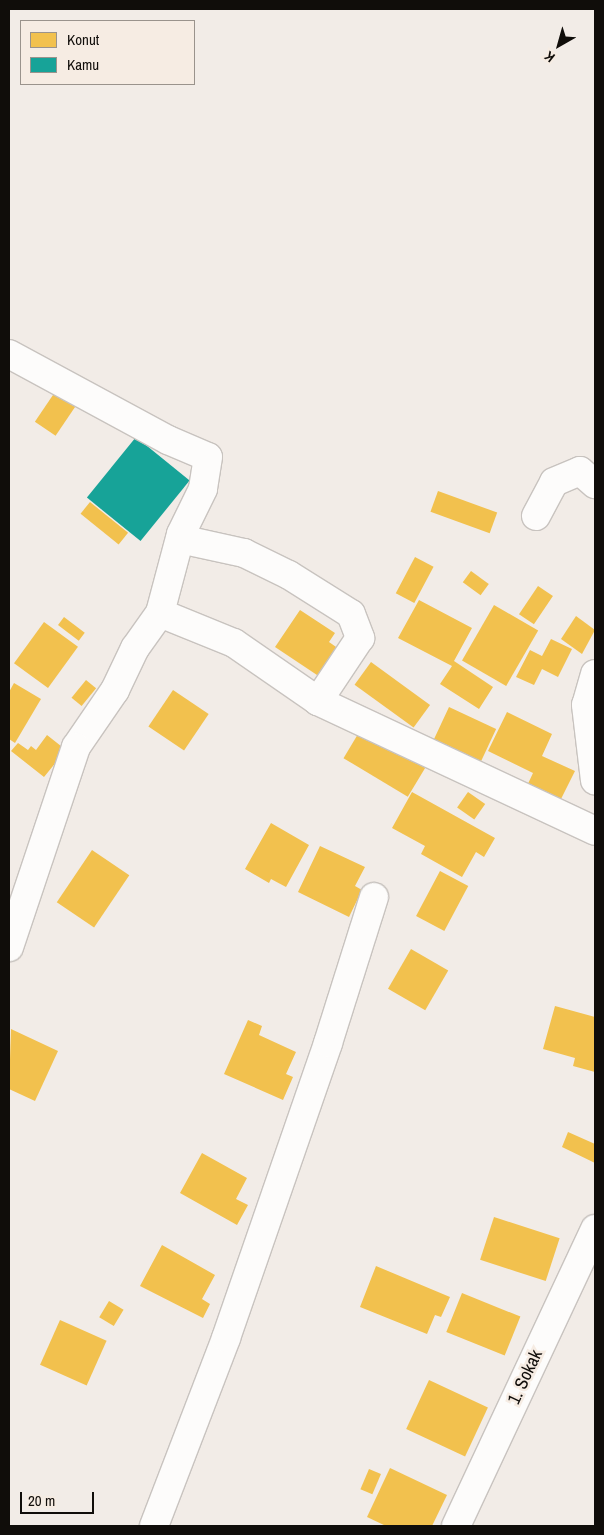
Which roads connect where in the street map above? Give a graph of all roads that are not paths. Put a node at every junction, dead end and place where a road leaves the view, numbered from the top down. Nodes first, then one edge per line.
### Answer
1 (9, 354) edge
2 (595, 484) edge
3 (536, 516) dead end
4 (180, 539) junction
5 (160, 613) junction
6 (595, 674) edge
7 (318, 702) junction
8 (595, 780) edge
9 (595, 831) edge
10 (374, 897) dead end
11 (9, 947) edge
12 (595, 1229) edge
13 (154, 1526) edge
14 (456, 1526) edge

1 - 4 street
2 - 3 street
4 - 5 street
4 - 7 street
5 - 7 street
5 - 11 street
6 - 8 street
7 - 9 street
10 - 13 street
12 - 14 street, 1. Sokak

